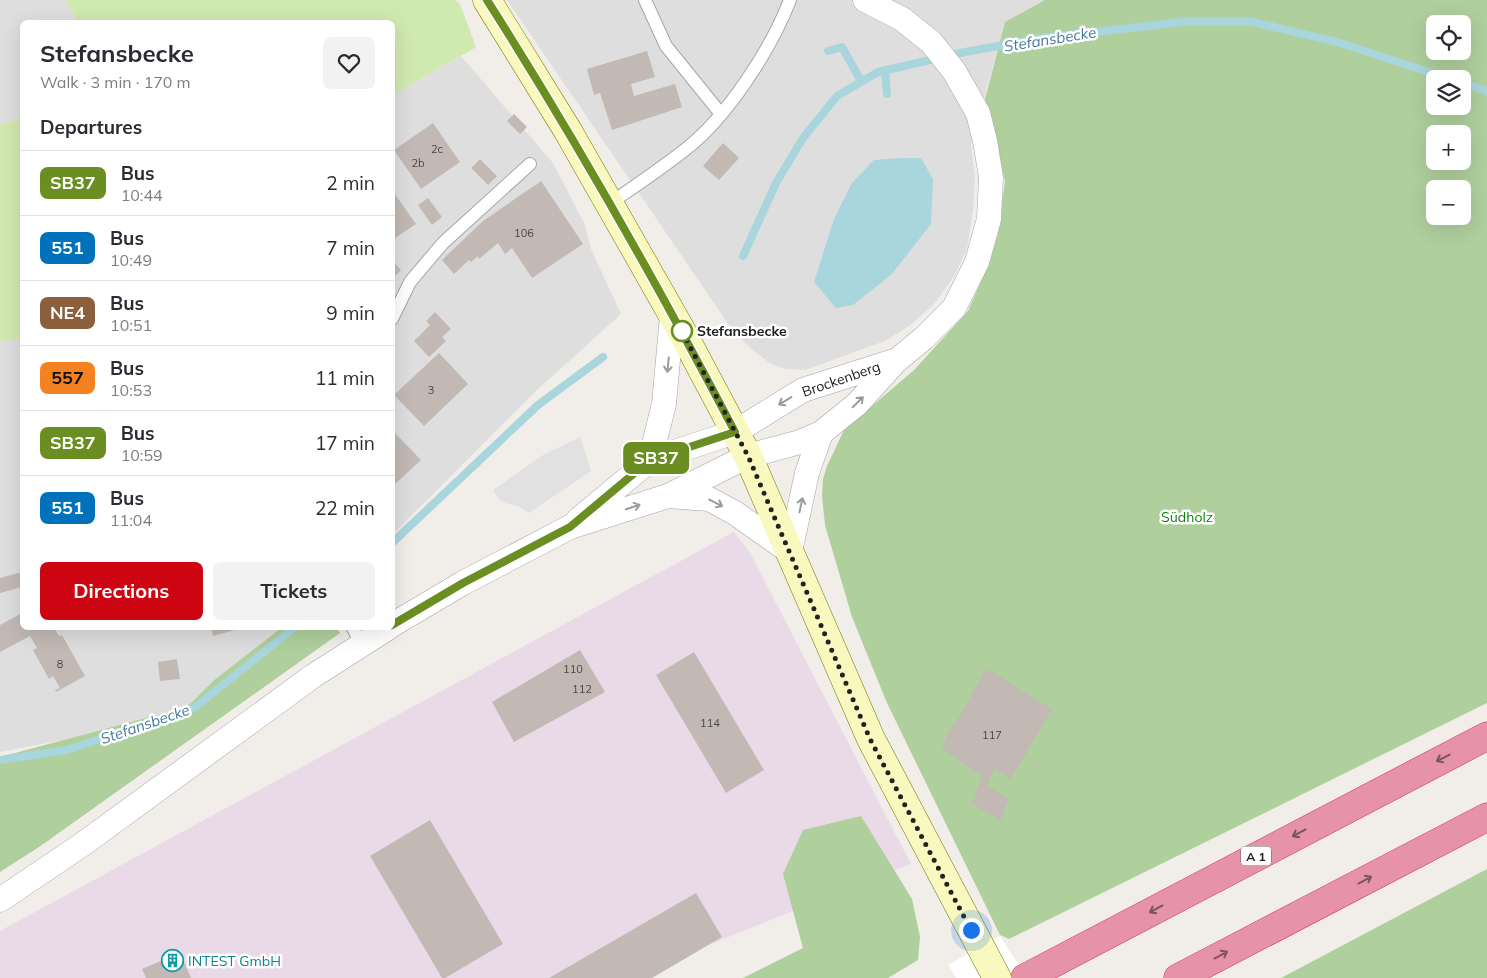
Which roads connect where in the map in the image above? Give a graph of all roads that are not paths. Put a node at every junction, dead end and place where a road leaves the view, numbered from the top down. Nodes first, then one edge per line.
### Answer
1 (487, 0) edge
2 (645, 0) edge
3 (790, 0) edge
4 (865, 0) edge
5 (721, 114) junction
6 (530, 164) dead end
7 (609, 204) junction
8 (395, 313) edge
9 (672, 316) junction
10 (896, 361) junction
11 (735, 432) junction
12 (821, 433) junction
13 (748, 456) junction
14 (650, 460) junction
15 (668, 496) junction
16 (570, 527) junction
17 (790, 552) junction
18 (395, 623) edge
19 (380, 630) edge
20 (357, 636) edge
21 (1487, 736) edge
22 (1487, 817) edge
23 (0, 900) edge
24 (997, 978) edge
25 (1026, 978) edge
26 (1178, 978) edge

1 - 7 main road
2 - 5 lane
3 - 5 lane
4 - 10 street, Brockenberg
5 - 7 lane
6 - 8 lane
7 - 9 main road
9 - 11 main road
9 -> 14 street
10 -> 11 street, Brockenberg
12 -> 10 street, Brockenberg
11 - 13 main road
11 - 14 street
12 - 13 street, Brockenberg
17 -> 12 street
13 - 15 street
13 - 17 main road
14 - 16 street
16 -> 15 street
15 -> 17 street
16 - 18 street
17 - 24 main road
19 - 20 street
20 - 23 street
21 -> 25 highway, A 1
26 -> 22 highway

